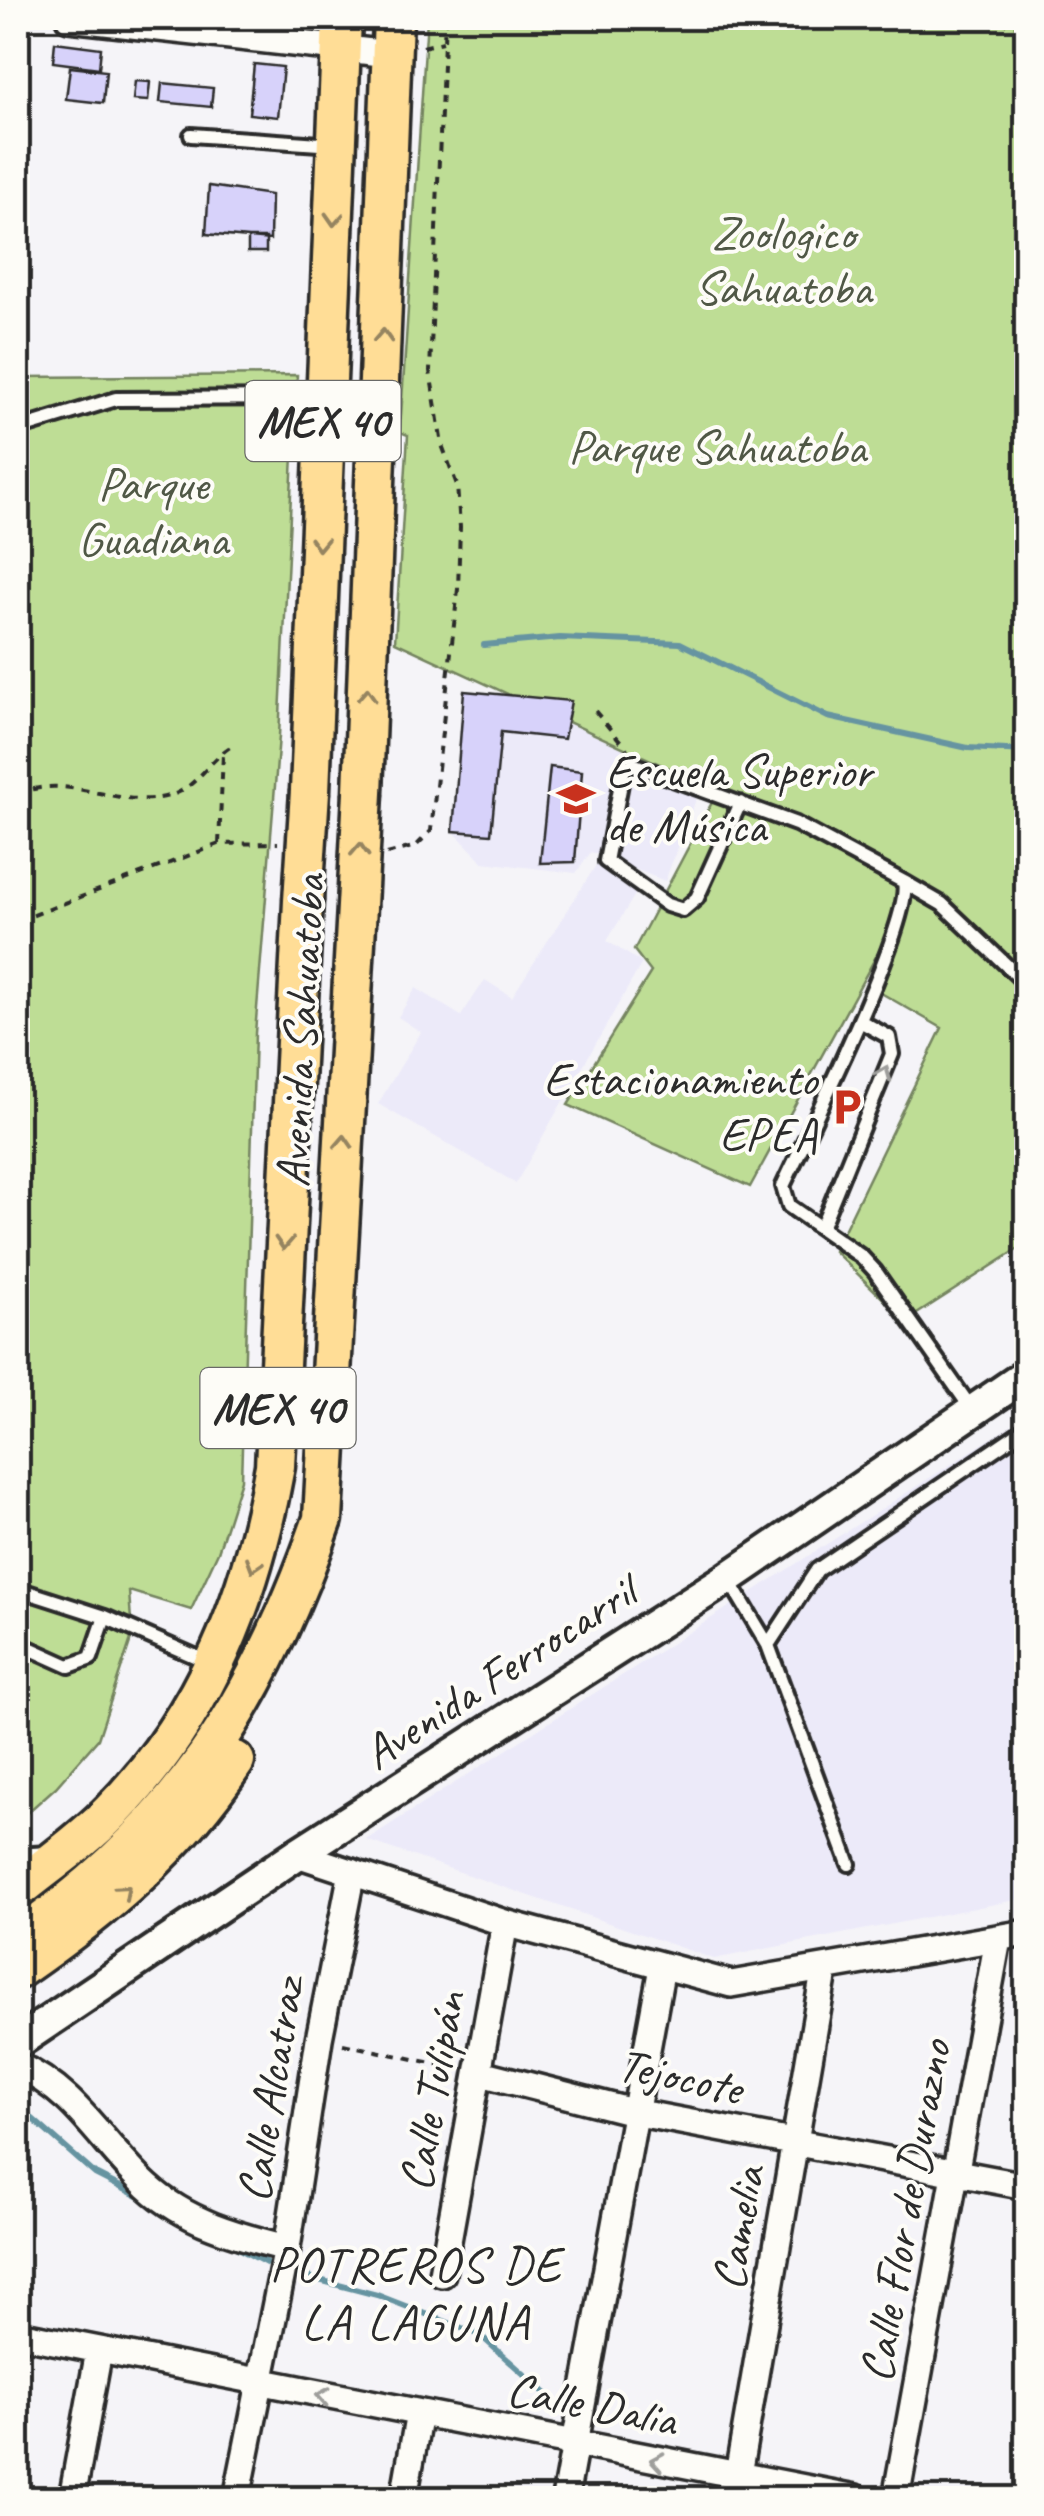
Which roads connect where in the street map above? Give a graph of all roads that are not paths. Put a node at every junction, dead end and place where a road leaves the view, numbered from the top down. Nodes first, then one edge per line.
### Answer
1 (70, 18) edge
2 (342, 34) edge
3 (392, 36) edge
4 (191, 135) dead end
5 (337, 146) junction
6 (323, 398) junction
7 (18, 429) edge
8 (740, 803) junction
9 (904, 882) junction
10 (1026, 984) edge
11 (860, 1021) junction
12 (821, 1228) junction
13 (1026, 1375) edge
14 (973, 1411) junction
15 (1026, 1428) edge
16 (323, 1519) junction
17 (728, 1578) junction
18 (18, 1589) edge
19 (104, 1618) junction
20 (18, 1642) edge
21 (768, 1644) junction
22 (214, 1665) junction
23 (66, 1852) junction
24 (297, 1854) junction
25 (18, 1855) edge
26 (849, 1864) dead end
27 (352, 1872) junction
28 (18, 1889) edge
29 (505, 1922) junction
30 (1026, 1933) edge
31 (18, 1938) edge
32 (998, 1939) junction
33 (662, 1967) junction
34 (18, 1969) edge
35 (824, 1972) junction
36 (18, 2042) edge
37 (18, 2066) edge
38 (480, 2073) junction
39 (633, 2112) junction
40 (796, 2143) junction
41 (956, 2174) junction
42 (1026, 2186) edge
43 (287, 2248) junction
44 (442, 2274) dead end
45 (18, 2334) edge
46 (99, 2351) junction
47 (258, 2384) junction
48 (419, 2413) junction
49 (575, 2446) junction
50 (737, 2487) edge
51 (72, 2498) edge
52 (237, 2498) edge
53 (404, 2498) edge
54 (565, 2498) edge
55 (856, 2498) edge
56 (896, 2498) edge

1 - 2 street
2 - 3 street
2 - 5 main road, Avenida Sahuatoba / MEX 40
16 -> 3 main road, Avenida Sahuatoba / MEX 40, bridge
4 - 5 lane
5 -> 6 main road, Avenida Sahuatoba / MEX 40
6 - 7 lane
6 -> 22 main road, Avenida Sahuatoba / MEX 40, bridge
8 - 8 lane
8 - 9 lane
9 - 10 lane
9 - 11 lane
12 -> 11 lane
11 - 12 lane
12 - 14 lane
13 - 14 street, Avenida Ferrocarril
14 - 17 street, Avenida Ferrocarril
15 - 21 lane
16 - 31 main road, Avenida Sahuatoba / MEX 40
34 -> 16 main road
17 - 21 lane
17 - 24 street, Avenida Ferrocarril
18 - 19 lane
19 - 20 lane
19 - 22 lane
21 - 26 lane
22 - 23 main road, Avenida Sahuatoba / MEX 40
23 - 25 lane
23 - 28 main road, Avenida Sahuatoba / MEX 40
24 - 27 street
24 - 36 street, Avenida Ferrocarril
27 - 29 street
27 - 43 street, Calle Alcatraz
29 - 33 street
29 - 38 street, Calle Tulipán
30 - 32 street
32 - 35 street
32 - 41 street, Calle Flor de Durazno
33 - 35 street
33 - 39 street
35 - 40 street, Camelia
37 - 43 street
38 - 39 street, Tejocote
38 - 44 street, Calle Tulipán
39 - 40 street, Tejocote
39 - 49 street
40 - 41 street, Tejocote
40 - 50 street, Camelia
41 - 42 street, Tejocote
41 - 56 street, Calle Flor de Durazno
43 - 47 street, Calle Alcatraz
45 - 46 street, Calle Dalia
46 - 47 street, Calle Dalia
46 - 51 street
48 -> 47 street, Calle Dalia
47 - 52 street, Calle Alcatraz
48 - 49 street, Calle Dalia
48 - 53 street
50 -> 49 street, Calle Dalia
49 - 54 street
50 - 55 street, Calle Dalia

